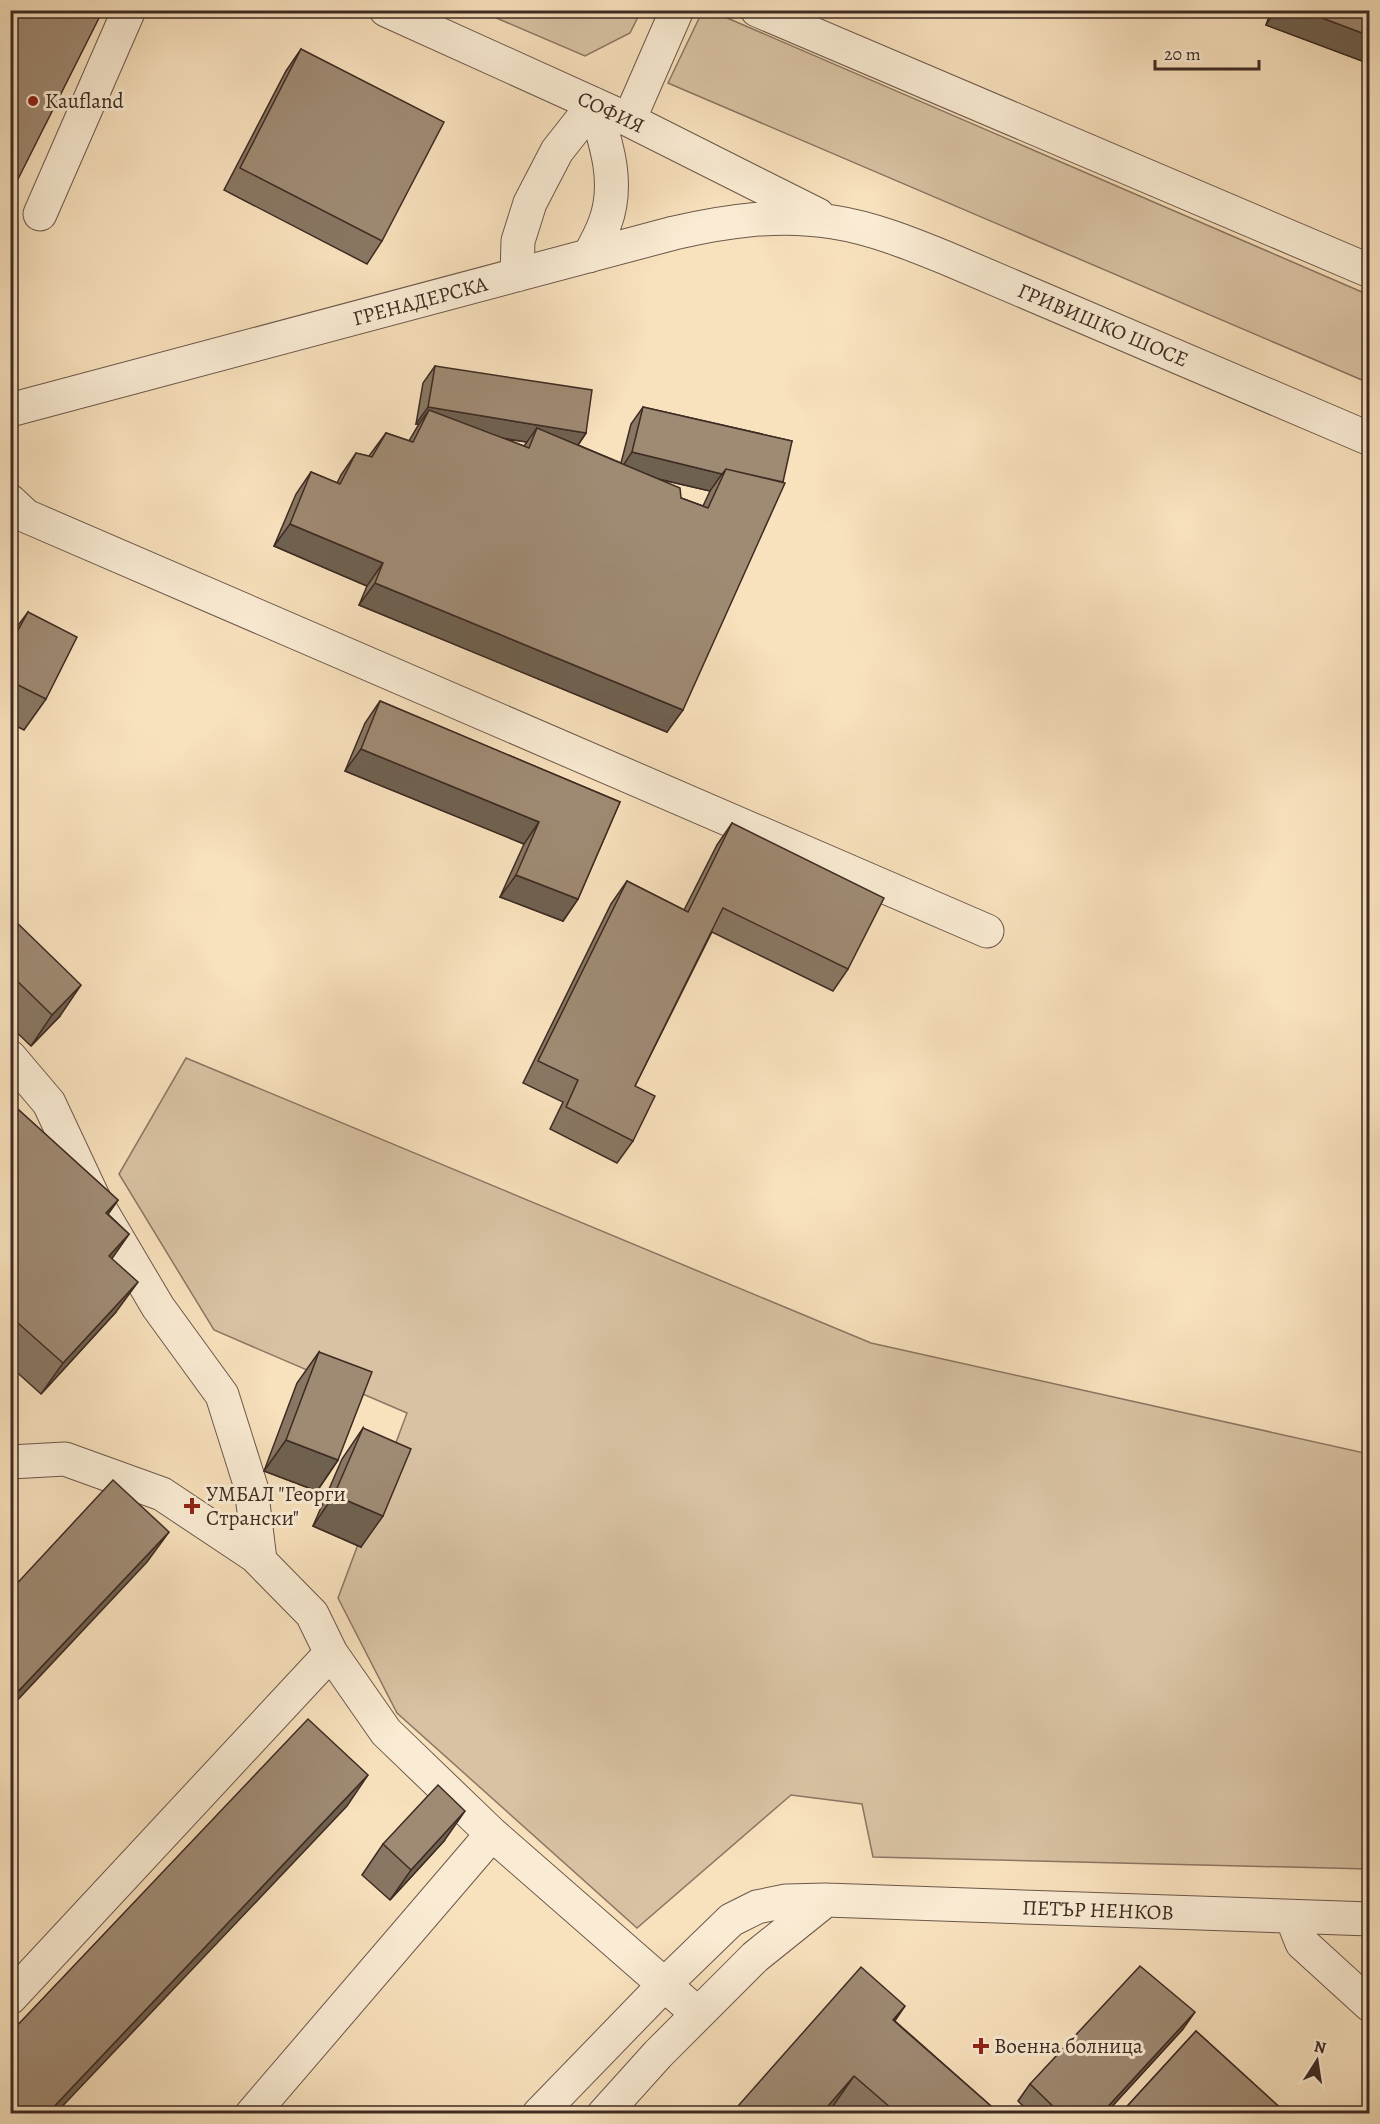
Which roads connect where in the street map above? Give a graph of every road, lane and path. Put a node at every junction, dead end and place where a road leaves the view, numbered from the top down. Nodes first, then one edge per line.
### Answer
1 (129, 10) edge
2 (386, 10) edge
3 (677, 10) edge
4 (757, 10) edge
5 (594, 104) junction
6 (629, 120) junction
7 (40, 214) dead end
8 (832, 222) junction
9 (590, 256) junction
10 (1370, 271) edge
11 (517, 275) junction
12 (10, 410) edge
13 (1370, 439) edge
14 (10, 501) edge
15 (987, 931) dead end
16 (10, 1057) edge
17 (10, 1462) edge
18 (260, 1560) junction
19 (331, 1653) junction
20 (492, 1834) junction
21 (826, 1900) junction
22 (1292, 1918) junction
23 (1370, 1919) edge
24 (664, 1984) junction
25 (10, 1998) edge
26 (1370, 2005) edge
27 (698, 2014) junction
28 (252, 2114) edge
29 (539, 2114) edge
30 (604, 2114) edge

1 - 7 street
2 - 5 street, СОФИЯ
3 - 6 street
4 - 10 street
5 - 6 street, СОФИЯ
5 - 9 street
5 - 11 street
6 - 8 street, СОФИЯ
8 - 9 street, ГРЕНАДЕРСКА
8 - 13 street, ГРИВИШКО ШОСЕ
9 - 11 street, ГРЕНАДЕРСКА
11 - 12 street, ГРЕНАДЕРСКА
14 - 15 street
16 - 18 street
17 - 18 street
18 - 19 street
19 - 20 street
19 - 25 street
20 - 24 street
20 - 28 street
21 - 22 street, ПЕТЪР НЕНКОВ
21 - 24 street, ПЕТЪР НЕНКОВ
21 - 27 street
22 - 23 street, ПЕТЪР НЕНКОВ
22 - 26 street
24 - 27 street
24 - 29 street, ПЕТЪР НЕНКОВ
27 - 30 street

